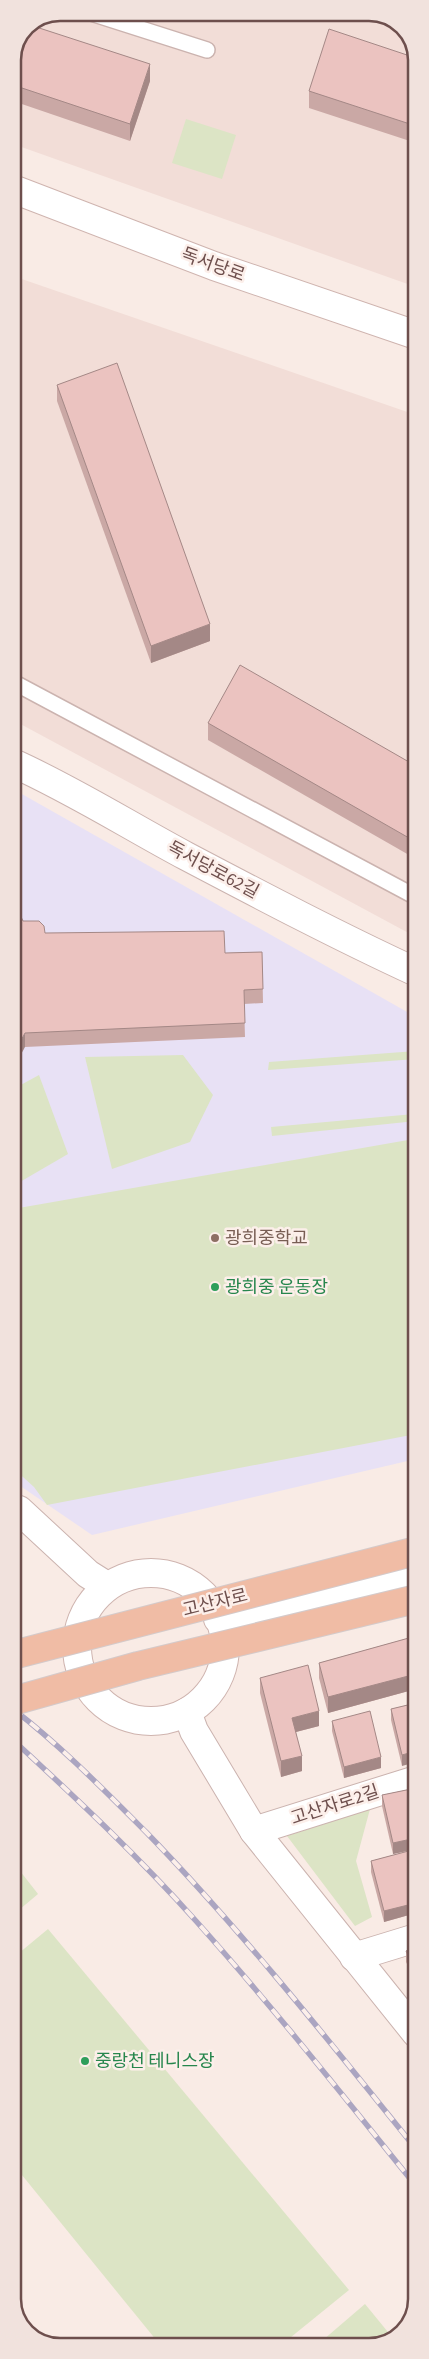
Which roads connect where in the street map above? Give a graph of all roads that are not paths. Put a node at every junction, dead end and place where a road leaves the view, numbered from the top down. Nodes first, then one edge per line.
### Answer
1 (118, 21) edge
2 (207, 50) dead end
3 (21, 192) edge
4 (407, 332) edge
5 (21, 686) edge
6 (21, 767) edge
7 (407, 892) edge
8 (407, 968) edge
9 (22, 1512) edge
10 (408, 1553) edge
11 (408, 1574) edge
12 (107, 1586) junction
13 (408, 1601) edge
14 (218, 1619) junction
15 (22, 1653) edge
16 (22, 1699) edge
17 (187, 1712) junction
18 (408, 1783) edge
19 (254, 1831) junction
20 (408, 1941) edge
21 (354, 1957) junction
22 (408, 2023) edge

1 - 2 lane
3 - 4 street, 독서당로
5 - 7 lane
6 - 8 street, 독서당로62길
9 - 12 street
10 - 15 main road, 고산자로, bridge
11 - 14 street
12 - 14 street
12 - 17 street
13 - 16 main road, bridge
14 - 17 street
17 - 19 street
18 - 19 street, 고산자로2길
19 - 21 street
20 - 21 street
21 - 22 street

